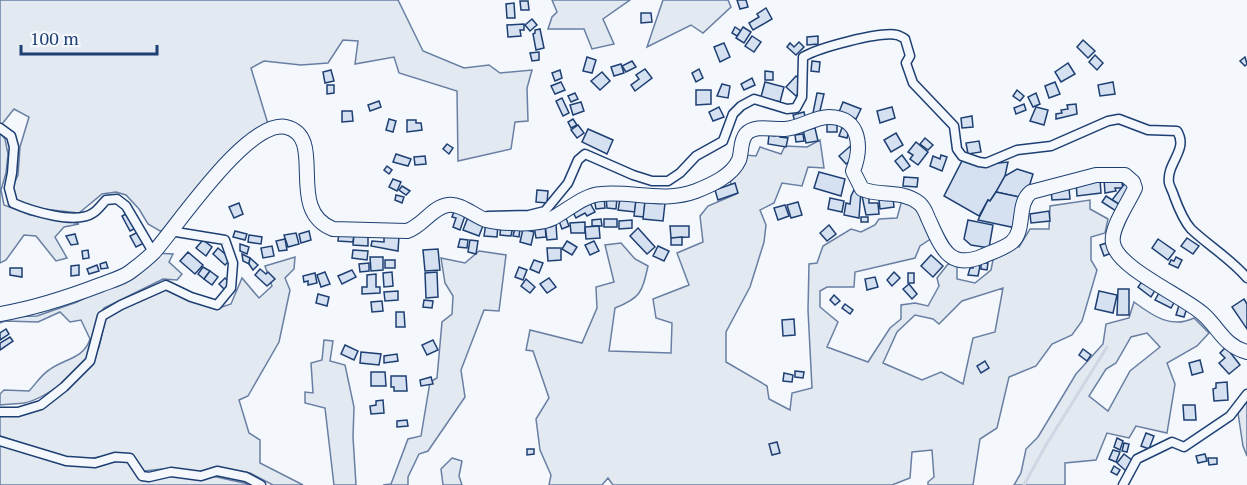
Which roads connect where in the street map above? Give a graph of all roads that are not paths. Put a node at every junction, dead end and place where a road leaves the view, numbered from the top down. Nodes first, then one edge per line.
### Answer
1 (0, 128) edge
2 (479, 217) junction
3 (169, 231) junction
4 (153, 252) junction
5 (1247, 278) edge
6 (0, 314) edge
7 (1247, 352) edge
8 (1247, 394) edge
9 (0, 412) edge
10 (0, 441) edge
11 (261, 485) edge
12 (1123, 485) edge

1 - 4 street
2 - 3 main road
2 - 5 street
2 - 7 main road
3 - 4 main road
3 - 9 street
4 - 6 main road
8 - 12 street
10 - 11 street

